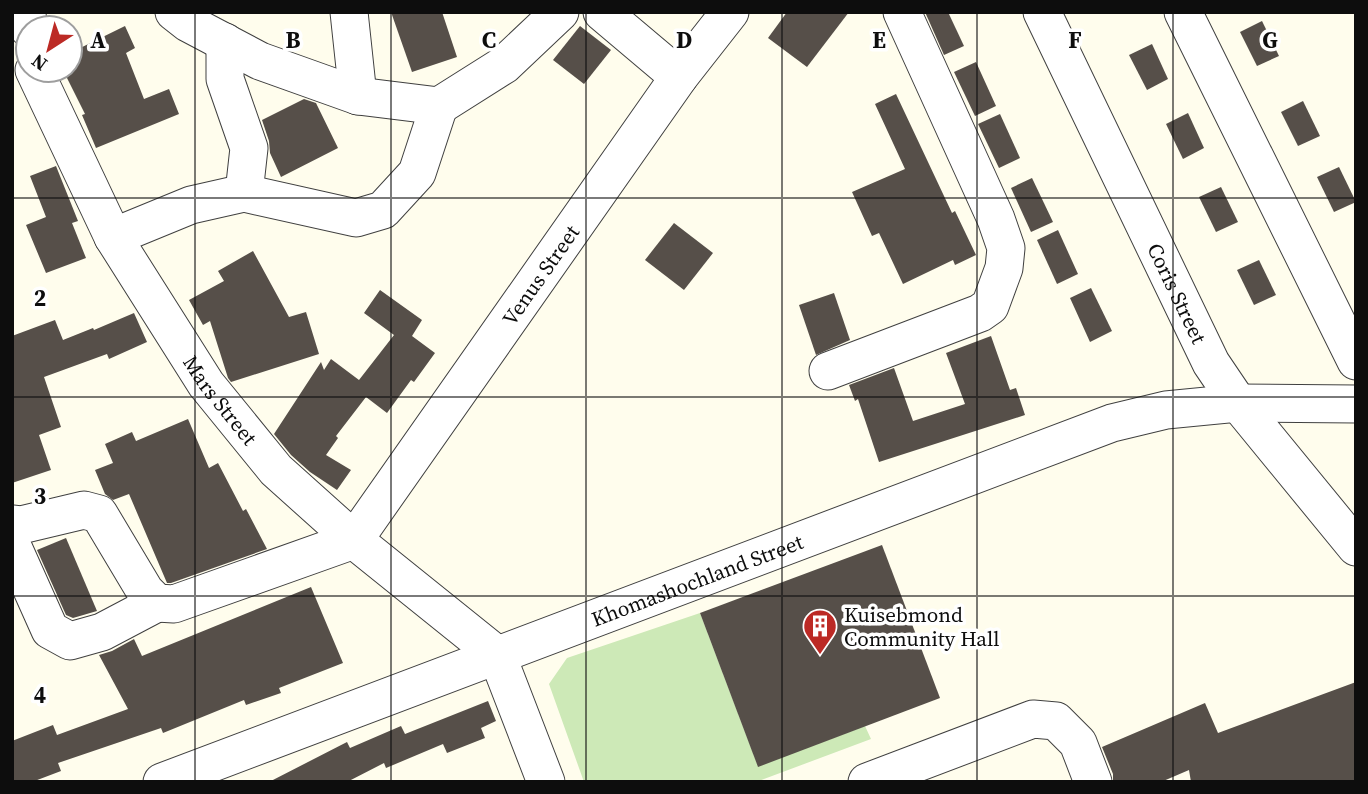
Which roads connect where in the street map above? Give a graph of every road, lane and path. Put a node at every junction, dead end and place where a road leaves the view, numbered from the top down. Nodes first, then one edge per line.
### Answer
1 (174, 12) edge
2 (349, 12) edge
3 (560, 12) edge
4 (602, 12) edge
5 (730, 12) edge
6 (902, 12) edge
7 (1042, 12) edge
8 (1183, 12) edge
9 (225, 42) junction
10 (679, 76) junction
11 (41, 84) edge
12 (358, 96) junction
13 (439, 106) junction
14 (244, 193) junction
15 (113, 237) junction
16 (1356, 361) edge
17 (828, 371) dead end
18 (1238, 403) junction
19 (1356, 404) edge
20 (12, 524) edge
21 (354, 540) junction
22 (12, 545) edge
23 (1356, 547) edge
24 (157, 603) junction
25 (497, 655) junction
26 (162, 782) edge
27 (546, 782) edge
28 (867, 782) edge
29 (1093, 782) edge

1 - 9 street
2 - 12 street
3 - 13 street
4 - 10 street
5 - 10 street, Venus Street
6 - 17 street
7 - 18 street, Coris Street
8 - 16 street
9 - 12 street
9 - 14 street
10 - 21 street, Venus Street
11 - 15 street, Mars Street
12 - 13 street
13 - 14 street
14 - 15 street
15 - 21 street, Mars Street
18 - 19 street, Khomashochland Street
18 - 23 street, Coris Street
18 - 25 street, Khomashochland Street
20 - 24 street
21 - 24 street
21 - 25 street, Mars Street
22 - 24 street
25 - 26 street, Khomashochland Street
25 - 27 street
28 - 29 street

